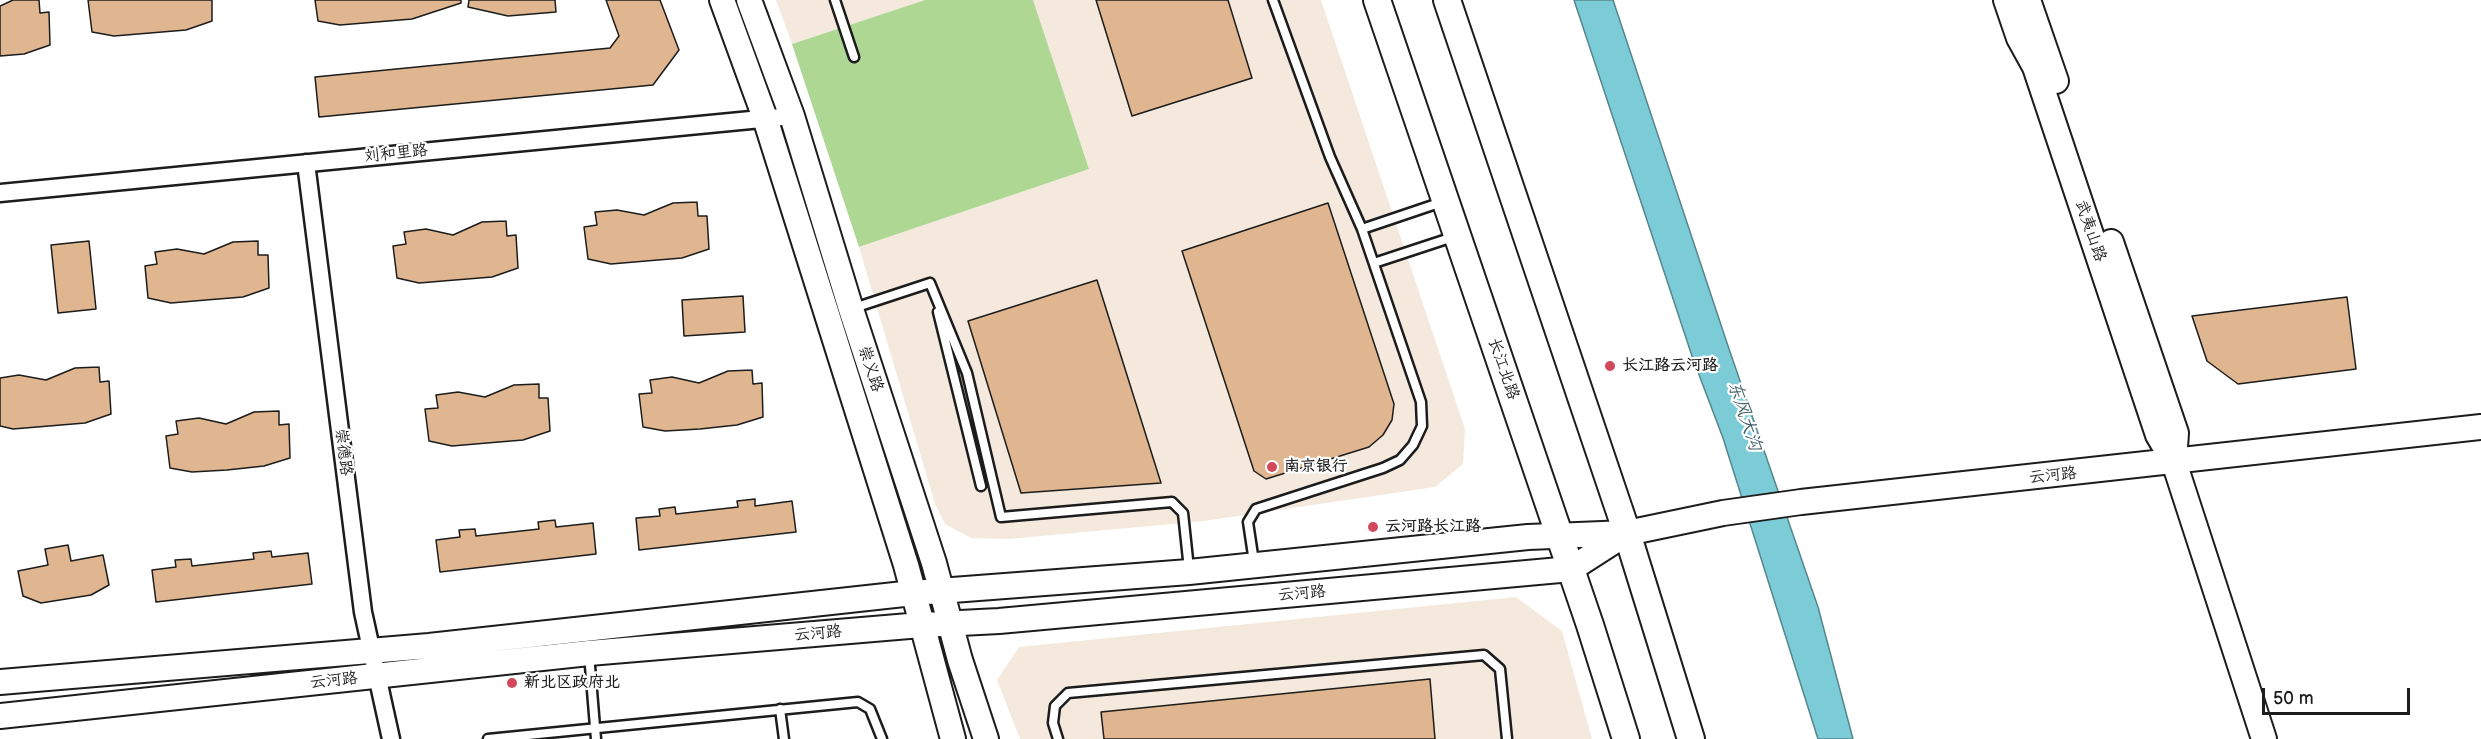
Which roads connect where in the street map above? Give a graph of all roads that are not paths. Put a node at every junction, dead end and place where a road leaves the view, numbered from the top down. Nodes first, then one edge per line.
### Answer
1 (722, 0) edge
2 (749, 0) edge
3 (836, 0) edge
4 (1273, 0) edge
5 (1377, 0) edge
6 (1447, 0) edge
7 (2006, 0) edge
8 (2028, 0) edge
9 (854, 57) dead end
10 (792, 116) junction
11 (765, 118) junction
12 (306, 163) junction
13 (0, 193) edge
14 (1445, 201) junction
15 (1362, 229) junction
16 (1457, 236) junction
17 (1374, 263) junction
18 (930, 283) junction
19 (851, 309) junction
20 (2481, 427) edge
21 (2174, 462) junction
22 (981, 486) dead end
23 (1627, 533) junction
24 (1560, 536) junction
25 (1254, 566) junction
26 (1571, 569) junction
27 (1189, 572) junction
28 (941, 592) junction
29 (913, 593) junction
30 (950, 623) junction
31 (921, 625) junction
32 (372, 651) junction
33 (589, 653) junction
34 (379, 676) junction
35 (0, 682) edge
36 (780, 710) junction
37 (0, 716) edge
38 (595, 728) junction
39 (392, 739) edge
40 (488, 739) edge
41 (596, 739) edge
42 (784, 739) edge
43 (882, 739) edge
44 (953, 739) edge
45 (986, 739) edge
46 (1058, 739) edge
47 (1508, 739) edge
48 (1626, 739) edge
49 (1691, 739) edge
50 (2264, 739) edge

1 - 11 street, 崇义路
2 - 10 street, 崇义路
3 - 9 lane
4 - 15 lane
5 - 14 main road, 长江北路
6 - 23 main road
7 - 21 street, 武夷山路
8 - 21 street, 武夷山路
10 - 11 street, 刘和里路
10 - 19 street, 崇义路
11 - 12 street, 刘和里路
11 - 29 street, 崇义路
12 - 13 street, 刘和里路
12 - 32 street, 崇德路
14 - 15 lane
14 - 16 main road, 长江北路
15 - 17 lane
16 - 17 lane
16 - 24 main road, 长江北路
17 - 25 lane
18 - 19 lane
18 - 22 lane
18 - 27 lane
19 - 28 street, 崇义路
20 - 21 street, 云河路
21 - 23 street, 云河路
21 - 50 street, 武夷山路
23 - 24 street, 云河路
23 - 26 street, 云河路
23 - 49 main road
24 - 25 street, 云河路
24 - 26 main road, 长江北路
25 - 27 street, 云河路
26 - 30 street, 云河路
26 - 48 main road, 长江北路
27 - 28 street, 云河路
28 - 29 street, 云河路
28 - 30 street, 崇义路
29 - 31 street, 崇义路
29 - 32 street, 云河路
30 - 31 street, 云河路
30 - 45 street, 崇义路
31 - 33 street, 云河路
31 - 44 street, 崇义路
32 - 34 street, 崇德路
32 - 35 street, 云河路
33 - 34 street, 云河路
33 - 38 lane
34 - 37 street, 云河路
34 - 39 street, 崇德路
36 - 38 lane
36 - 42 lane
36 - 43 lane
38 - 40 lane
38 - 41 lane
46 - 47 lane

